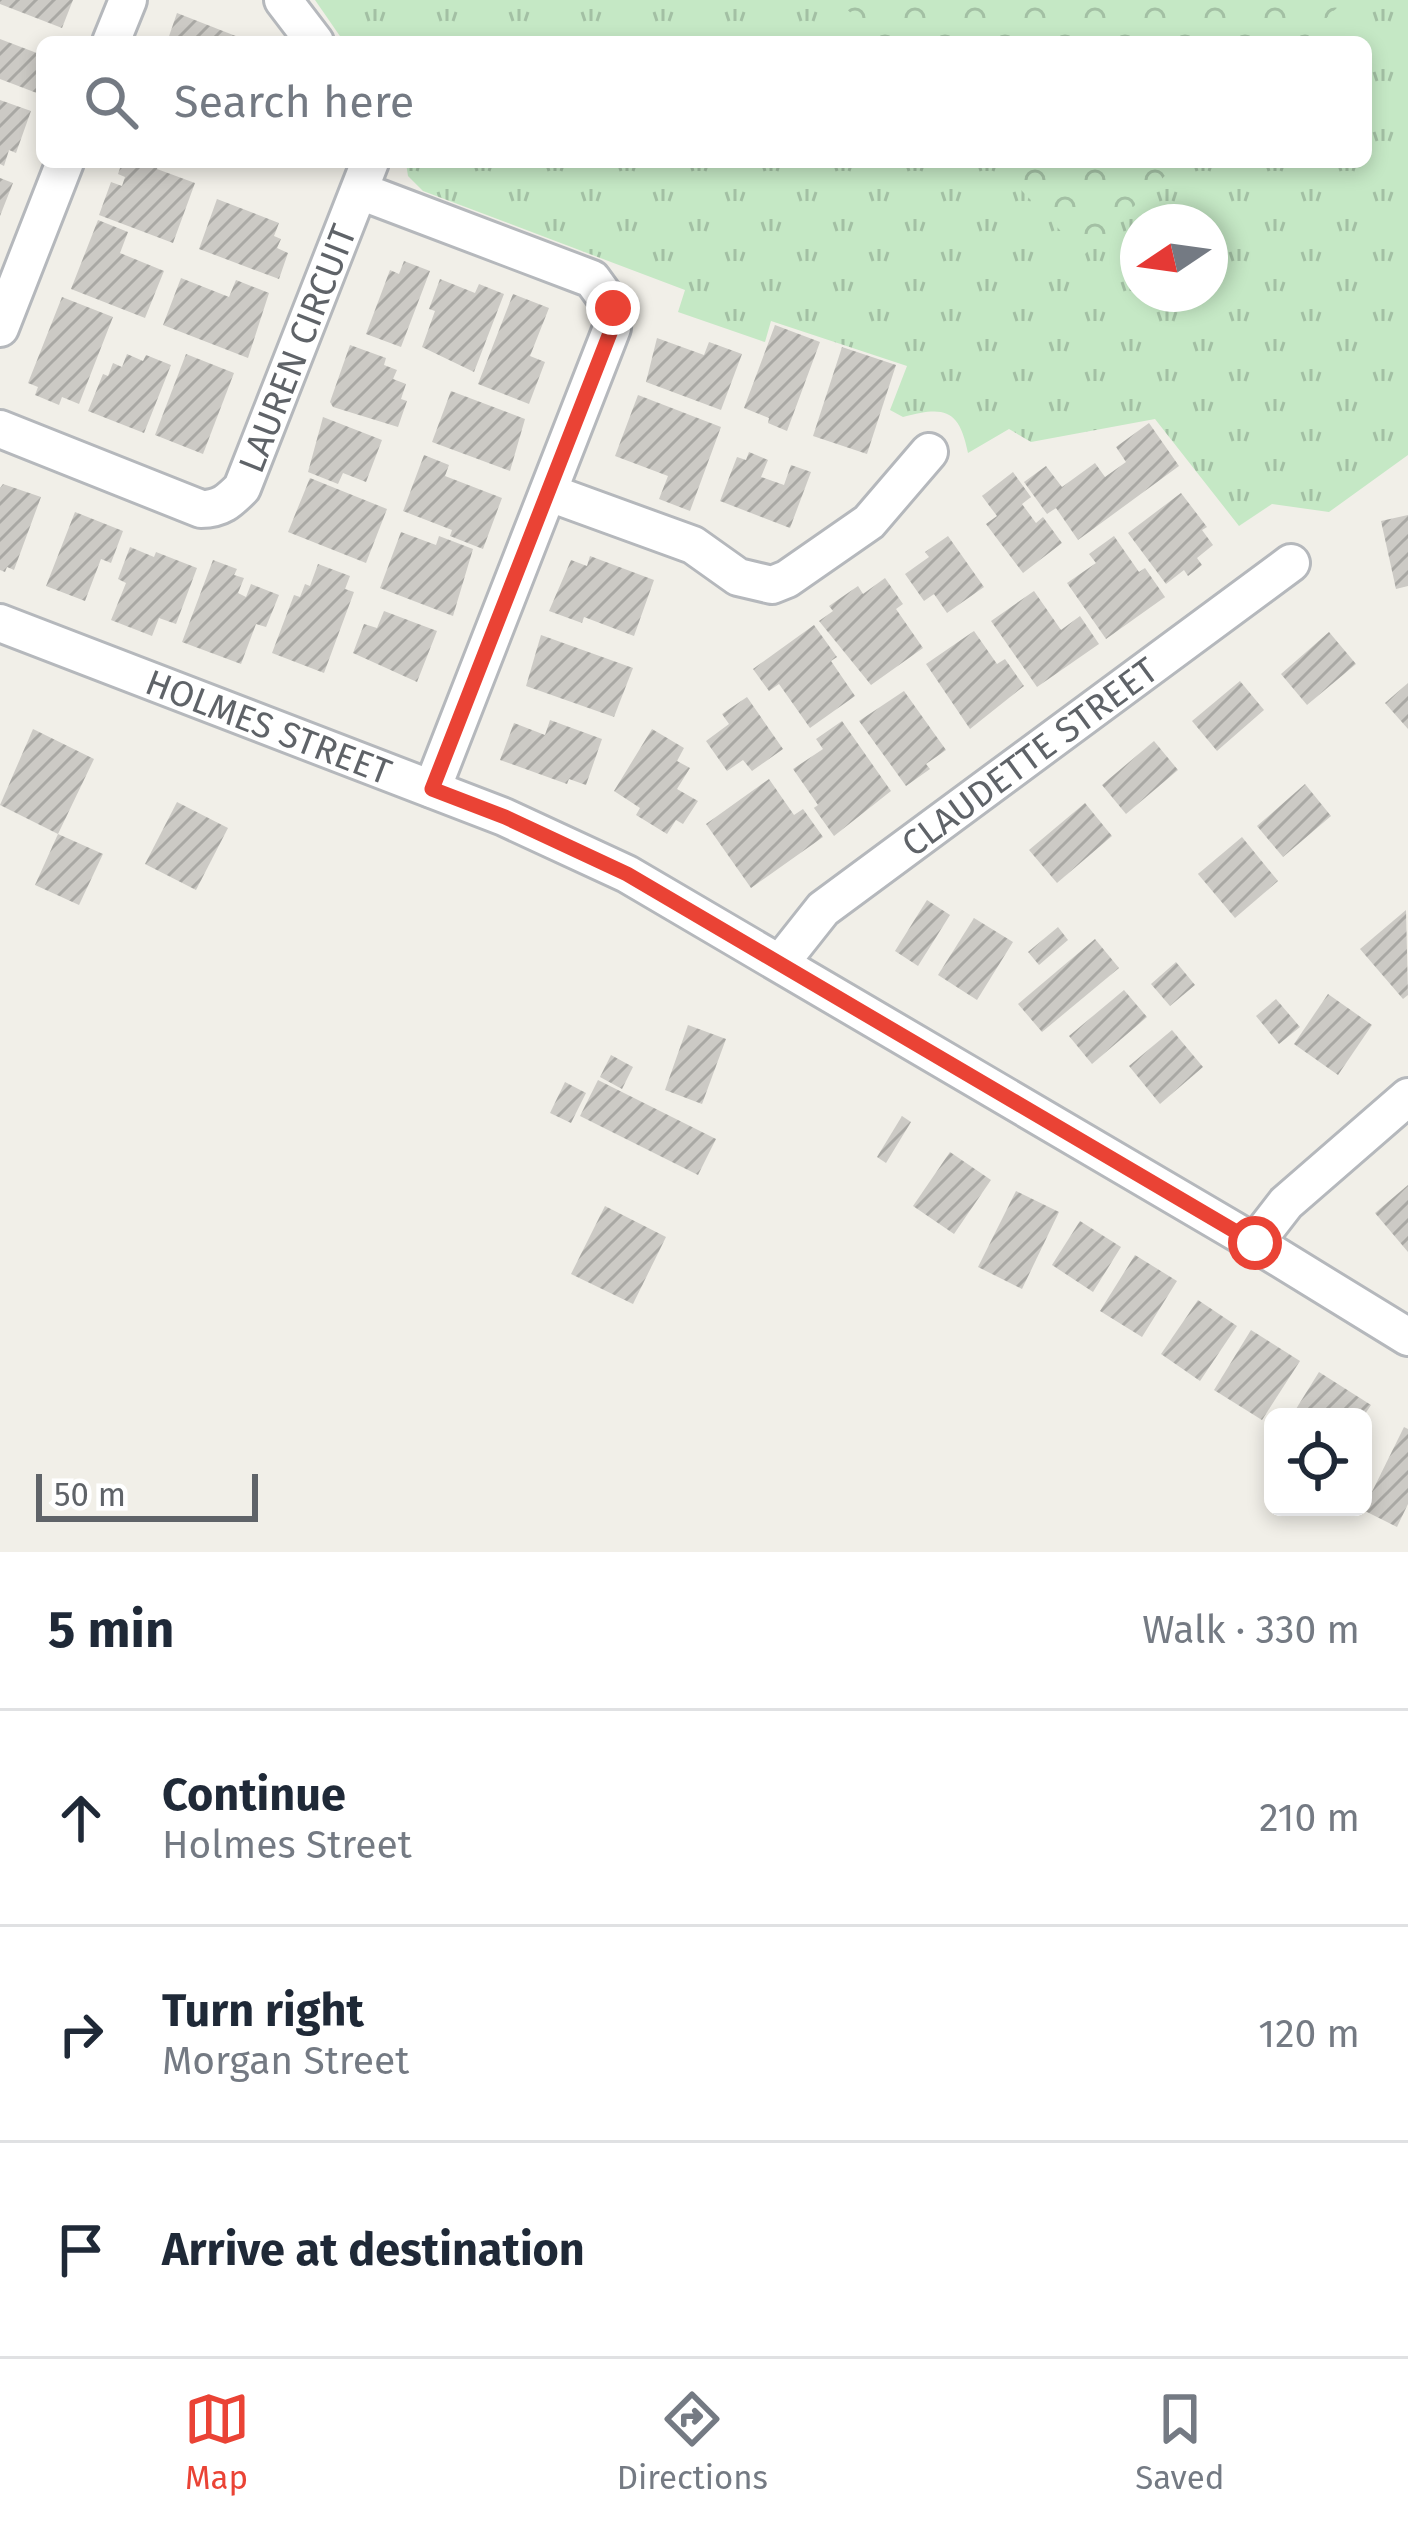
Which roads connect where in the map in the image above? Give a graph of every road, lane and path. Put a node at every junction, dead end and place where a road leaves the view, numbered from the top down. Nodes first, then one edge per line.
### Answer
1 (128, 0) edge
2 (284, 0) edge
3 (113, 36) edge
4 (311, 36) edge
5 (62, 168) edge
6 (365, 176) edge
7 (0, 328) edge
8 (0, 429) edge
9 (929, 452) dead end
10 (550, 493) junction
11 (1291, 563) dead end
12 (0, 623) edge
13 (432, 789) junction
14 (781, 962) junction
15 (1408, 1096) edge
16 (1255, 1243) junction
17 (1408, 1337) edge

1 - 3 street
2 - 4 street
5 - 7 street
6 - 8 street, LAUREN CIRCUIT
6 - 10 street
9 - 10 street
10 - 13 street
11 - 14 street, CLAUDETTE STREET
12 - 13 street, HOLMES STREET
13 - 14 street, HOLMES STREET
14 - 16 street, HOLMES STREET
15 - 16 street
16 - 17 street, HOLMES STREET

